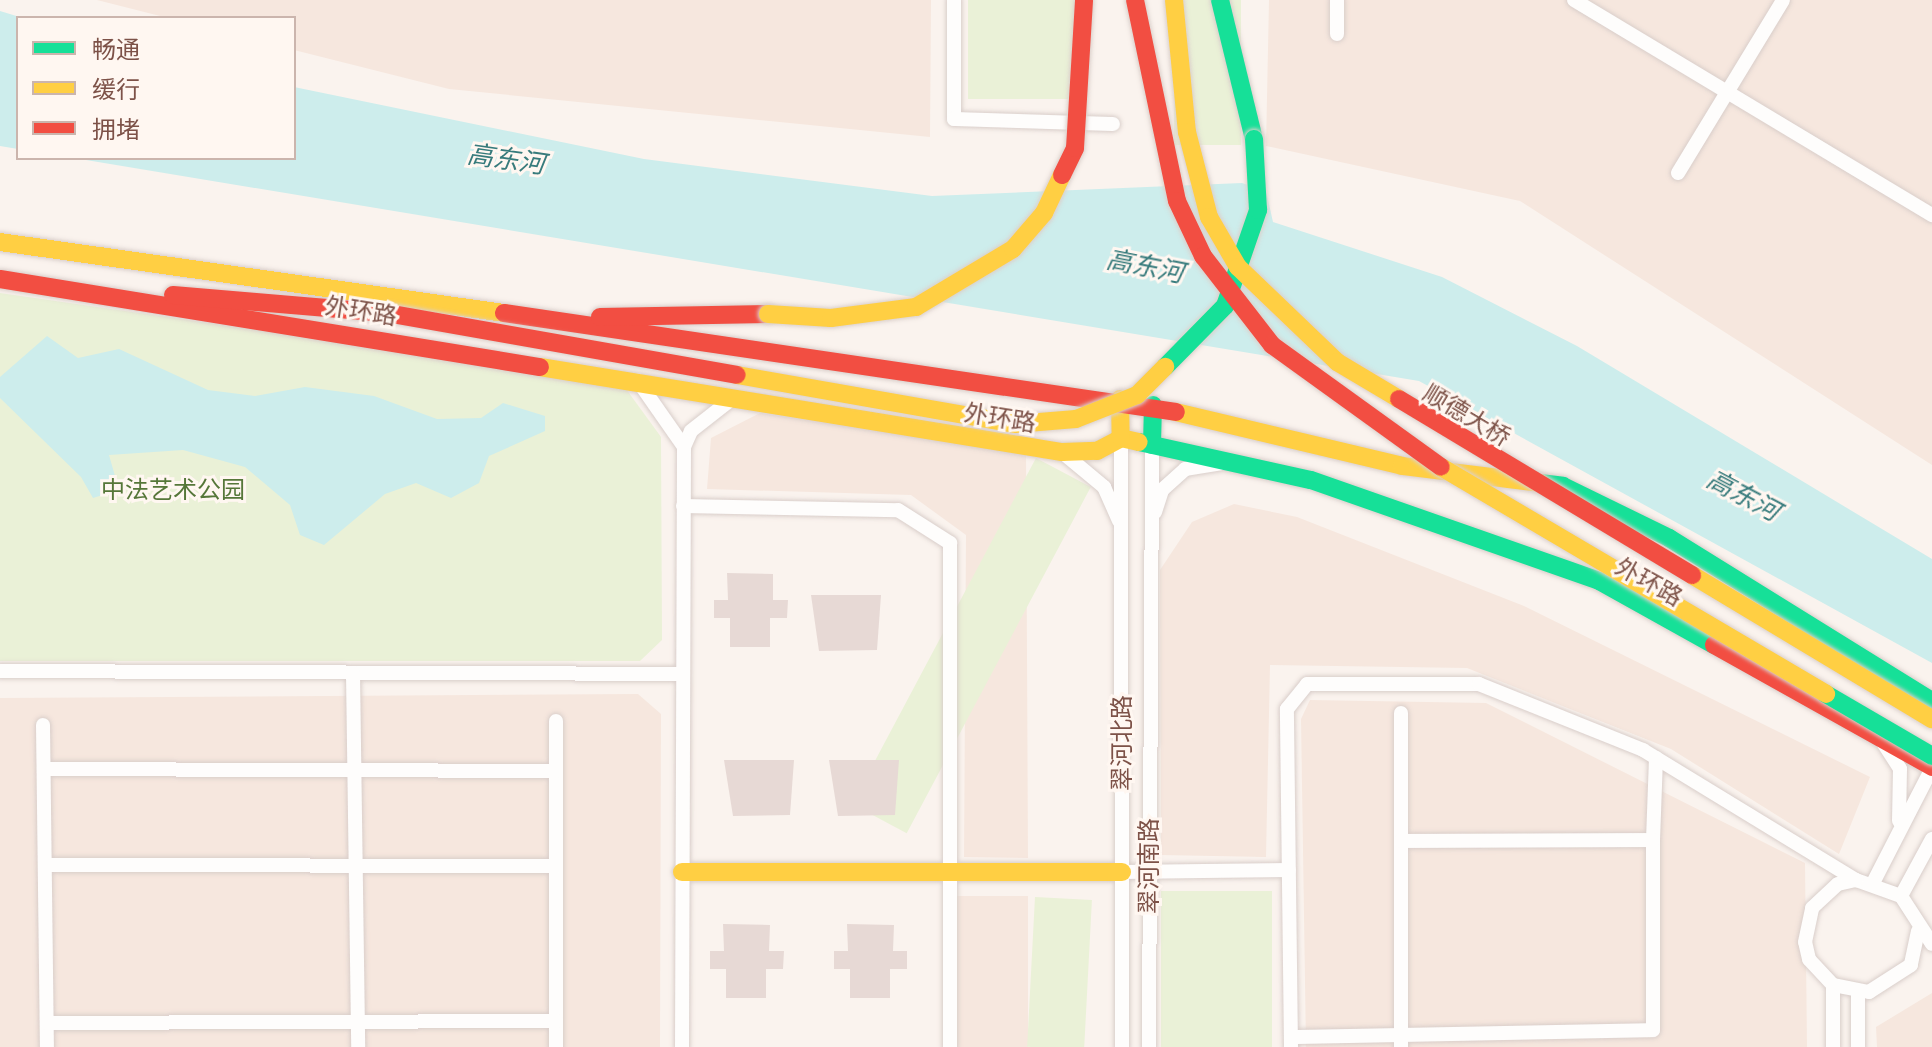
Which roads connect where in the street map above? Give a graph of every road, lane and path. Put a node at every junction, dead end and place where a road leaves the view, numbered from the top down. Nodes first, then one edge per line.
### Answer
1 (954, 0) edge
2 (1084, 0) edge
3 (1135, 0) edge
4 (1174, 0) edge
5 (1220, 0) edge
6 (1337, 0) edge
7 (1574, 0) edge
8 (1783, 0) edge
9 (1337, 34) dead end
10 (1730, 88) junction
11 (1113, 124) dead end
12 (1678, 173) dead end
13 (1932, 215) edge
14 (1, 241) edge
15 (0, 279) edge
16 (77, 291) junction
17 (558, 320) junction
18 (635, 377) junction
19 (737, 396) junction
20 (1120, 399) junction
21 (1153, 405) junction
22 (1121, 438) junction
23 (1152, 445) junction
24 (684, 447) junction
25 (1062, 452) junction
26 (1229, 462) junction
27 (683, 506) junction
28 (1122, 530) junction
29 (1149, 532) junction
30 (0, 671) edge
31 (353, 673) junction
32 (683, 674) junction
33 (1932, 701) edge
34 (1401, 713) dead end
35 (1932, 719) edge
36 (556, 721) dead end
37 (43, 725) dead end
38 (1879, 737) junction
39 (1932, 756) edge
40 (1656, 758) junction
41 (1932, 768) edge
42 (44, 769) junction
43 (355, 770) junction
44 (556, 771) junction
45 (1896, 837) junction
46 (1653, 840) junction
47 (1401, 841) junction
48 (1930, 846) edge
49 (45, 865) junction
50 (356, 866) junction
51 (556, 866) junction
52 (1289, 870) junction
53 (948, 871) junction
54 (1149, 871) junction
55 (682, 872) junction
56 (1122, 872) junction
57 (1856, 880) junction
58 (1874, 881) junction
59 (1901, 896) junction
60 (1918, 931) junction
61 (1932, 944) edge
62 (1833, 985) junction
63 (1858, 992) junction
64 (556, 1021) junction
65 (358, 1022) junction
66 (47, 1023) junction
67 (1401, 1040) edge
68 (1291, 1042) edge
69 (47, 1047) edge
70 (358, 1047) edge
71 (556, 1047) edge
72 (682, 1047) edge
73 (950, 1047) edge
74 (1122, 1047) edge
75 (1149, 1047) edge
76 (1833, 1047) edge
77 (1858, 1047) edge

1 - 11 street
2 - 17 main road, bridge
3 - 39 main road, bridge
4 - 35 main road, 顺德大桥, bridge
5 - 16 main road, bridge
6 - 9 street
7 - 10 street
8 - 10 street
10 - 12 street
10 - 13 street
14 - 17 main road, 外环路
15 - 16 main road, 外环路
16 - 18 main road, 外环路
17 - 20 main road, 外环路
18 - 19 main road, 外环路
18 - 24 street
19 - 24 street
19 - 25 main road, 外环路
20 - 21 main road, 外环路
20 - 22 main road
21 - 23 main road
21 - 33 main road, 外环路
22 - 23 main road, 外环路
22 - 25 main road, 外环路
22 - 28 street, 翠河北路
23 - 26 main road, 外环路
23 - 29 street, 翠河南路
24 - 27 street
25 - 28 street
26 - 29 street
26 - 38 main road, 外环路
27 - 32 street
27 - 53 street
28 - 56 street, 翠河北路
29 - 54 street, 翠河南路
30 - 31 street
31 - 32 street
31 - 43 street
32 - 55 street
34 - 47 street
36 - 44 street
37 - 42 street
38 - 41 main road, 外环路
38 - 45 street
40 - 46 street
40 - 52 street
40 - 57 street
41 - 45 street
42 - 43 street
42 - 49 street
43 - 44 street
43 - 50 street
44 - 51 street
45 - 58 street
46 - 47 street
46 - 67 street
47 - 67 street
48 - 59 street
49 - 50 street
49 - 66 street
50 - 51 street
50 - 65 street
51 - 64 street
52 - 54 street
52 - 68 street
53 - 55 main road
53 - 56 main road
53 - 73 street
54 - 56 street
54 - 75 street, 翠河南路
55 - 72 street
56 - 74 street, 翠河北路
57 - 58 street
57 - 62 street
58 - 59 street
59 - 60 street
60 - 61 street
60 - 63 street
62 - 63 street
62 - 76 street
63 - 77 street
64 - 65 street
64 - 71 street
65 - 66 street
65 - 70 street
66 - 69 street
67 - 68 street

